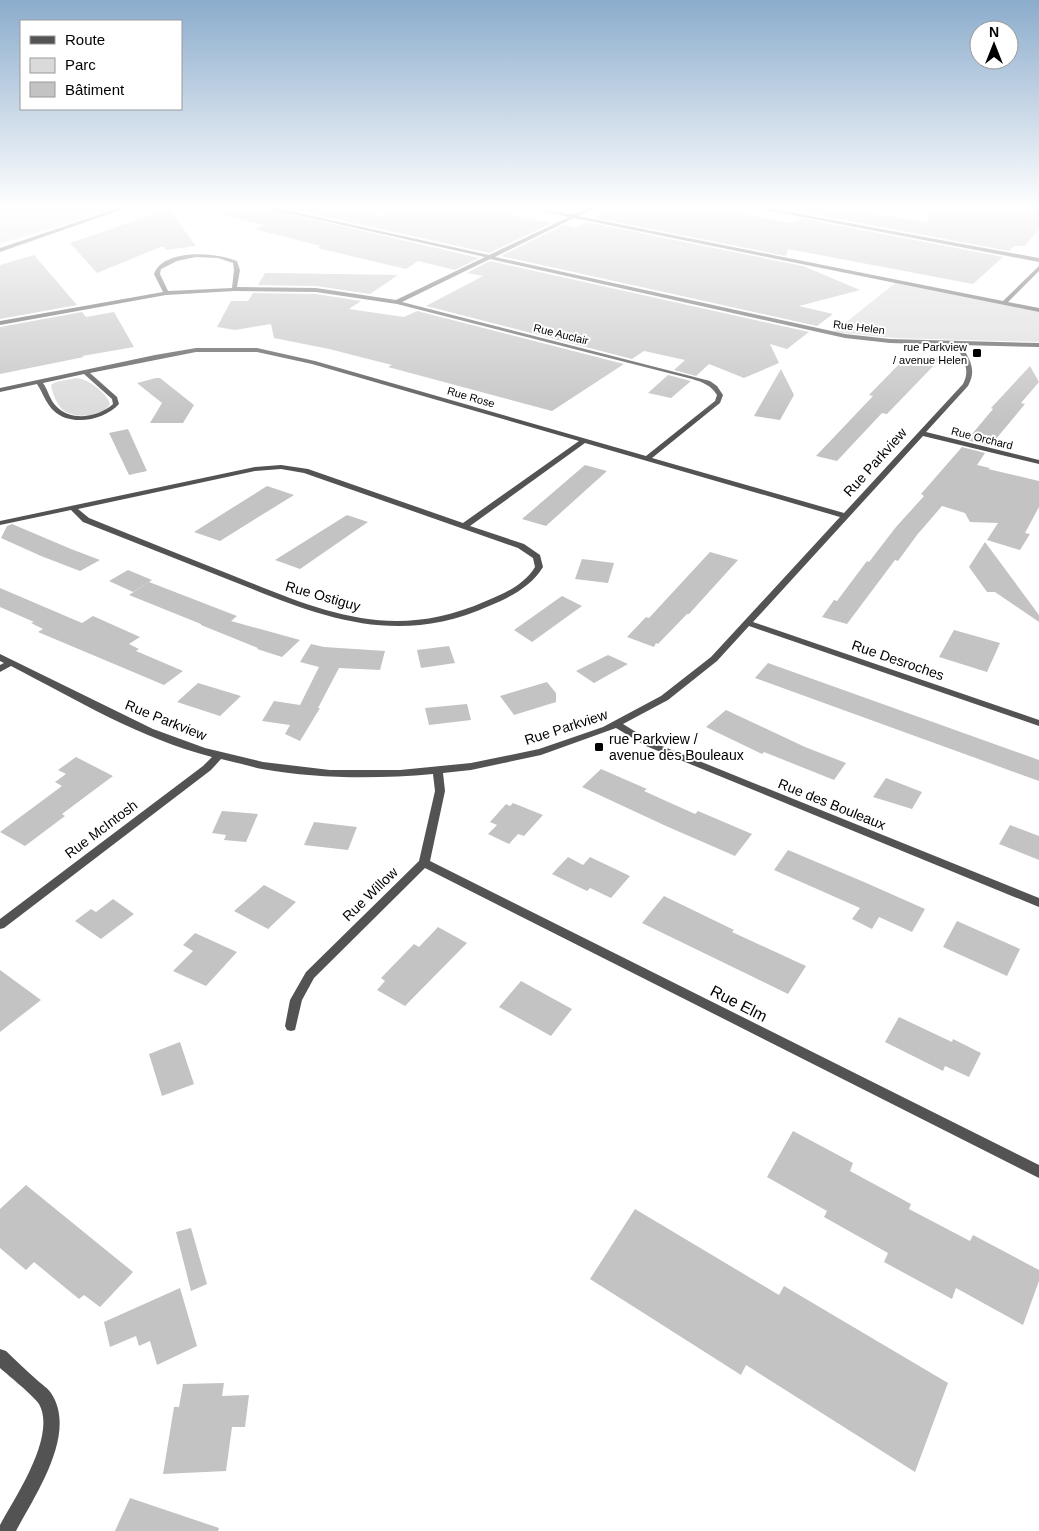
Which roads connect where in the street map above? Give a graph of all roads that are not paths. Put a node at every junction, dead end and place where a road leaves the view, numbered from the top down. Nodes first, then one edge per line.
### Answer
1 (160, 279) edge
2 (236, 279) edge
3 (444, 279) edge
4 (591, 279) edge
5 (886, 279) edge
6 (1028, 279) edge
7 (234, 289) junction
8 (166, 293) junction
9 (397, 302) junction
10 (1004, 303) junction
11 (1039, 310) edge
12 (0, 323) edge
13 (958, 343) junction
14 (1039, 345) edge
15 (85, 372) junction
16 (39, 382) junction
17 (0, 390) edge
18 (921, 433) junction
19 (583, 441) junction
20 (647, 459) junction
21 (1039, 462) edge
22 (73, 508) junction
23 (845, 516) junction
24 (0, 523) edge
25 (464, 526) junction
26 (748, 623) junction
27 (0, 657) edge
28 (11, 662) junction
29 (0, 669) edge
30 (1039, 723) edge
31 (617, 724) junction
32 (219, 755) junction
33 (438, 770) junction
34 (424, 863) junction
35 (1039, 903) edge
36 (0, 925) edge
37 (291, 1026) dead end
38 (1039, 1172) edge
39 (0, 1357) edge
40 (6, 1531) edge

1 - 8 street
2 - 7 street
3 - 9 street
4 - 13 street, Rue Helen
5 - 10 street
6 - 10 street
7 - 8 street, Rue Auclair
7 - 9 street, Rue Auclair
8 - 12 street, Rue Auclair
9 - 20 street, Rue Auclair
10 - 11 street
13 - 14 street, Rue Helen
13 - 18 street, Rue Parkview
15 - 16 street, Rue Rose
15 - 16 street
15 - 19 street, Rue Rose
16 - 17 street, Rue Rose
18 - 21 street, Rue Orchard
18 - 23 street, Rue Parkview
19 - 20 street, Rue Rose
19 - 25 street
20 - 23 street, Rue Rose
22 - 24 street, Rue Ostiguy
22 - 25 street, Rue Ostiguy
22 - 25 street, Rue Ostiguy
23 - 26 street, Rue Parkview
26 - 30 street, Rue Desroches
26 - 31 street, Rue Parkview
27 - 28 street, Rue Parkview
28 - 29 street
28 - 32 street, Rue Parkview
31 - 33 street, Rue Parkview
31 - 35 street, Rue des Bouleaux
32 - 33 street, Rue Parkview
32 - 36 street, Rue McIntosh
33 - 34 street
34 - 37 street, Rue Willow
34 - 38 street, Rue Elm
39 - 40 street

